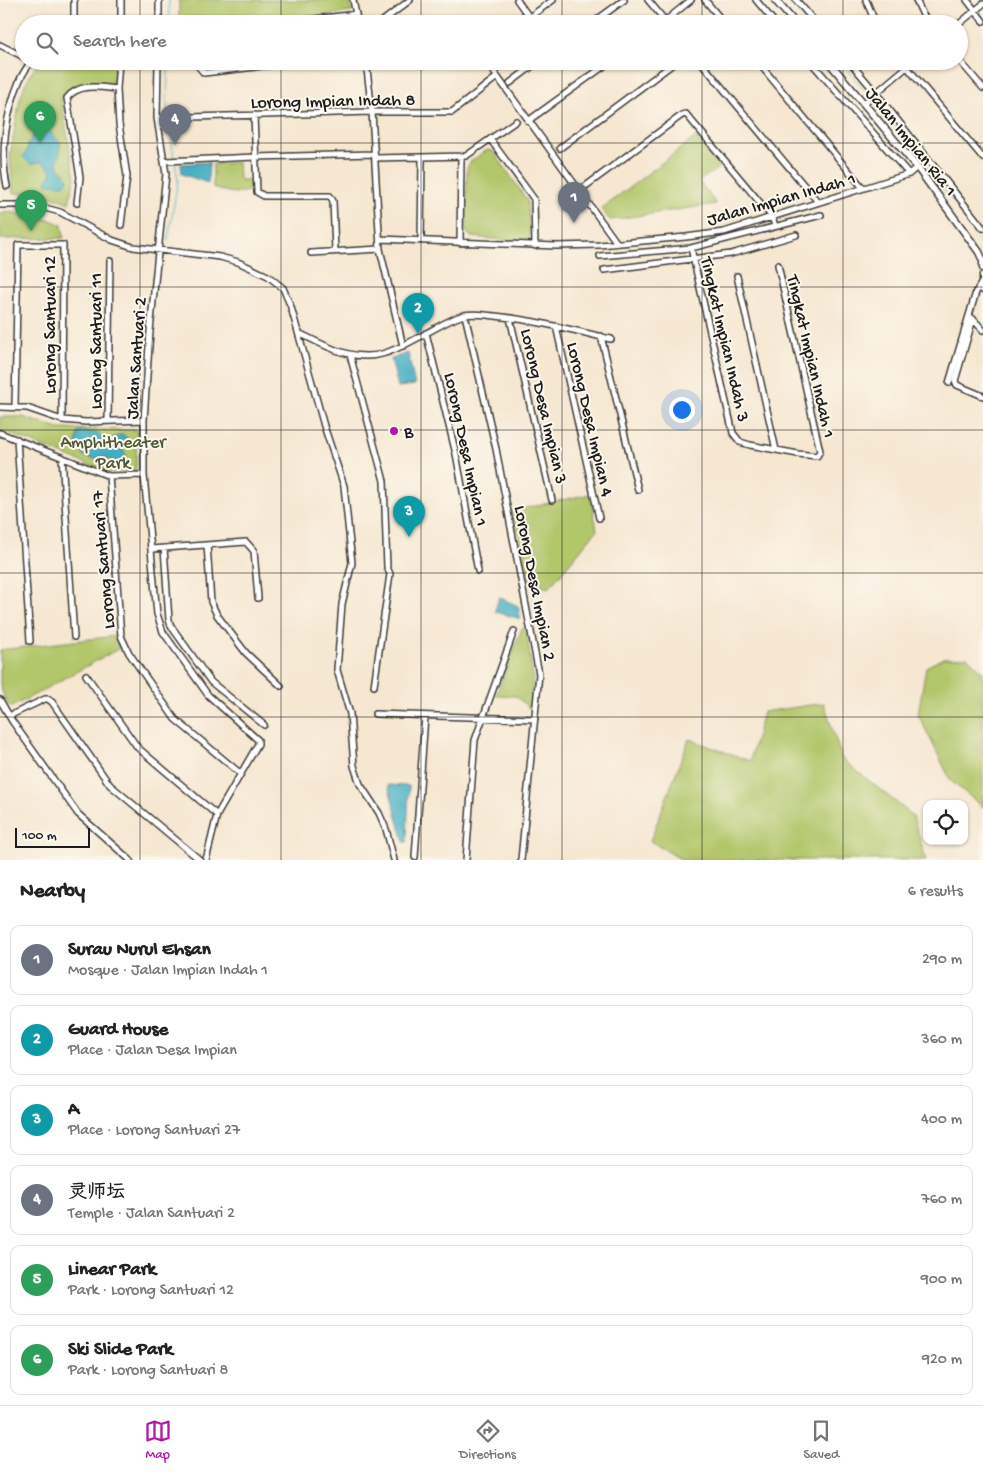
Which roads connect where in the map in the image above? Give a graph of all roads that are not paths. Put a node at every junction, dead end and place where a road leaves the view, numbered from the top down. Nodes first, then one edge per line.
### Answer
1 (74, 0) edge
2 (121, 0) edge
3 (159, 0) edge
4 (353, 0) edge
5 (410, 0) edge
6 (517, 0) edge
7 (553, 0) edge
8 (624, 0) edge
9 (648, 0) edge
10 (691, 0) edge
11 (705, 0) edge
12 (756, 0) edge
13 (775, 0) edge
14 (796, 0) edge
15 (866, 0) edge
16 (916, 0) edge
17 (967, 0) edge
18 (983, 4) edge
19 (974, 11) junction
20 (356, 14) joint
21 (74, 15) edge
22 (121, 15) edge
23 (159, 15) edge
24 (348, 15) edge
25 (391, 15) edge
26 (528, 15) edge
27 (533, 15) edge
28 (603, 15) edge
29 (661, 15) edge
30 (675, 15) edge
31 (718, 15) edge
32 (768, 15) edge
33 (788, 15) edge
34 (809, 15) edge
35 (872, 15) edge
36 (923, 15) edge
37 (968, 16) edge
38 (983, 21) edge
39 (0, 45) edge
40 (15, 52) edge
41 (25, 70) edge
42 (118, 70) edge
43 (158, 70) edge
44 (201, 70) edge
45 (229, 70) edge
46 (367, 70) edge
47 (492, 70) edge
48 (527, 70) edge
49 (599, 70) edge
50 (665, 70) edge
51 (708, 70) edge
52 (765, 70) edge
53 (818, 70) edge
54 (837, 70) edge
55 (856, 70) edge
56 (903, 70) edge
57 (910, 70) edge
58 (968, 70) edge
59 (497, 77) junction
60 (510, 83) dead end
61 (983, 88) edge
62 (117, 89) junction
63 (875, 94) junction
64 (866, 101) junction
65 (372, 112) junction
66 (254, 115) junction
67 (160, 118) junction
68 (516, 121) dead end
69 (528, 121) junction
70 (490, 139) junction
71 (560, 148) dead end
72 (374, 156) junction
73 (255, 157) junction
74 (461, 157) junction
75 (422, 158) junction
76 (983, 158) edge
77 (167, 161) junction
78 (917, 167) junction
79 (909, 174) junction
80 (7, 186) dead end
81 (863, 188) junction
82 (579, 191) junction
83 (818, 202) junction
84 (76, 204) dead end
85 (0, 206) edge
86 (821, 215) dead end
87 (772, 217) junction
88 (121, 225) dead end
89 (775, 226) junction
90 (983, 228) edge
91 (796, 235) dead end
92 (380, 240) junction
93 (421, 241) junction
94 (460, 243) junction
95 (617, 243) junction
96 (534, 246) junction
97 (691, 248) junction
98 (157, 249) junction
99 (380, 250) junction
100 (335, 252) junction
101 (312, 253) dead end
102 (600, 256) dead end
103 (694, 260) junction
104 (110, 261) dead end
105 (778, 265) dead end
106 (983, 268) edge
107 (604, 270) dead end
108 (983, 275) edge
109 (736, 276) dead end
110 (982, 281) edge
111 (983, 290) edge
112 (465, 315) junction
113 (971, 317) junction
114 (510, 318) junction
115 (556, 326) junction
116 (983, 330) edge
117 (299, 333) junction
118 (426, 333) junction
119 (601, 336) junction
120 (611, 339) dead end
121 (403, 346) junction
122 (350, 355) junction
123 (949, 383) dead end
124 (983, 396) edge
125 (0, 407) edge
126 (15, 407) junction
127 (62, 420) junction
128 (144, 420) junction
129 (108, 421) junction
130 (0, 433) edge
131 (17, 438) junction
132 (776, 450) junction
133 (819, 454) joint
134 (62, 457) junction
135 (144, 475) junction
136 (109, 476) junction
137 (638, 490) dead end
138 (552, 500) dead end
139 (599, 518) dead end
140 (207, 545) junction
141 (164, 548) junction
142 (151, 549) junction
143 (478, 571) dead end
144 (258, 598) dead end
145 (514, 631) dead end
146 (74, 637) dead end
147 (30, 640) dead end
148 (86, 675) dead end
149 (281, 686) dead end
150 (374, 686) dead end
151 (0, 700) edge
152 (375, 714) dead end
153 (9, 716) junction
154 (425, 716) junction
155 (483, 716) junction
156 (535, 719) junction
157 (264, 725) dead end
158 (241, 774) junction
159 (217, 815) junction
160 (415, 856) dead end
161 (130, 860) edge
162 (200, 860) edge
163 (206, 860) edge
164 (394, 860) edge
165 (466, 860) edge
166 (521, 860) edge

1 - 21 street
2 - 22 street
3 - 23 street
4 - 20 street
5 - 25 street
6 - 26 street
7 - 27 street
8 - 28 street
9 - 29 street
10 - 30 street
11 - 31 street
12 - 32 street
13 - 33 street
14 - 34 street
15 - 35 street
16 - 36 street
17 - 19 street
18 - 19 street
19 - 37 street
19 - 38 street
20 - 24 street
39 - 40 street
41 - 80 street
42 - 62 street
43 - 67 street, Jalan Santuari 2
44 - 45 street
46 - 65 street
47 - 59 street
48 - 60 street
49 - 69 street
50 - 71 street
51 - 83 street
52 - 81 street
53 - 79 street, Jalan Impian Ria 1
54 - 64 street, Jalan Impian Ria 1
55 - 63 street
56 - 63 street
57 - 76 street
58 - 61 street
59 - 65 street, Lorong Impian Indah 8
59 - 69 street
62 - 84 street
62 - 88 street
63 - 64 street
63 - 90 street
64 - 78 street, Jalan Impian Ria 1
65 - 66 street, Lorong Impian Indah 8
65 - 72 street
66 - 67 street, Lorong Impian Indah 8
66 - 73 street
67 - 77 street, Jalan Santuari 2
68 - 70 street
69 - 82 street
70 - 74 street
70 - 96 street
72 - 73 street
72 - 75 street
72 - 92 street
73 - 77 street
73 - 100 street
74 - 75 street
74 - 94 street
75 - 93 street
77 - 98 street, Jalan Santuari 2
78 - 79 street, Jalan Impian Indah 1
78 - 106 street, Jalan Impian Ria 1
79 - 81 street, Jalan Impian Indah 1
81 - 83 street, Jalan Impian Indah 1
82 - 87 street
82 - 95 street
83 - 87 street, Jalan Impian Indah 1
85 - 98 street
86 - 89 street, Jalan Impian Indah 1
87 - 89 street
87 - 95 street, Jalan Impian Indah 1
89 - 97 street, Jalan Impian Indah 1
91 - 103 street
92 - 93 street, Jalan Impian Indah 1
92 - 99 street
93 - 94 street, Jalan Impian Indah 1
94 - 96 street, Jalan Impian Indah 1
95 - 96 street, Jalan Impian Indah 1
97 - 102 street, Jalan Impian Indah 1
97 - 103 street, Tingkat Impian Indah 3
98 - 117 street
98 - 128 street, Jalan Santuari 2
99 - 100 street
99 - 121 street
100 - 101 street
103 - 107 street
103 - 132 street, Tingkat Impian Indah 3
104 - 129 street, Lorong Santuari 11
105 - 133 street, Tingkat Impian Indah 1
108 - 110 street
109 - 132 street
110 - 111 street
110 - 113 street
112 - 114 street
112 - 118 street
112 - 156 street, Lorong Desa Impian 2
113 - 116 street
113 - 123 street
113 - 124 street
114 - 115 street
114 - 138 street, Lorong Desa Impian 3
115 - 119 street
115 - 139 street, Lorong Desa Impian 4
117 - 122 street
117 - 164 street
118 - 121 street
118 - 143 street, Lorong Desa Impian 1
119 - 120 street
119 - 137 street
121 - 122 street
122 - 150 street
125 - 126 street
126 - 127 street
126 - 127 street, Lorong Santuari 12
127 - 129 street
128 - 129 street
128 - 135 street, Jalan Santuari 2
130 - 131 street
131 - 134 street
131 - 147 street
132 - 133 street, Tingkat Impian Indah 3
134 - 136 street
134 - 146 street
135 - 136 street
135 - 142 street, Jalan Santuari 2
136 - 158 street, Lorong Santuari 17
140 - 141 street
140 - 144 street
140 - 149 street
141 - 142 street
141 - 157 street
142 - 158 street, Jalan Santuari 2
145 - 155 street
148 - 159 street
151 - 153 street
152 - 154 street
153 - 161 street
153 - 162 street
154 - 155 street
154 - 160 street
155 - 156 street
155 - 165 street
156 - 166 street, Lorong Desa Impian 2
158 - 159 street
159 - 163 street

